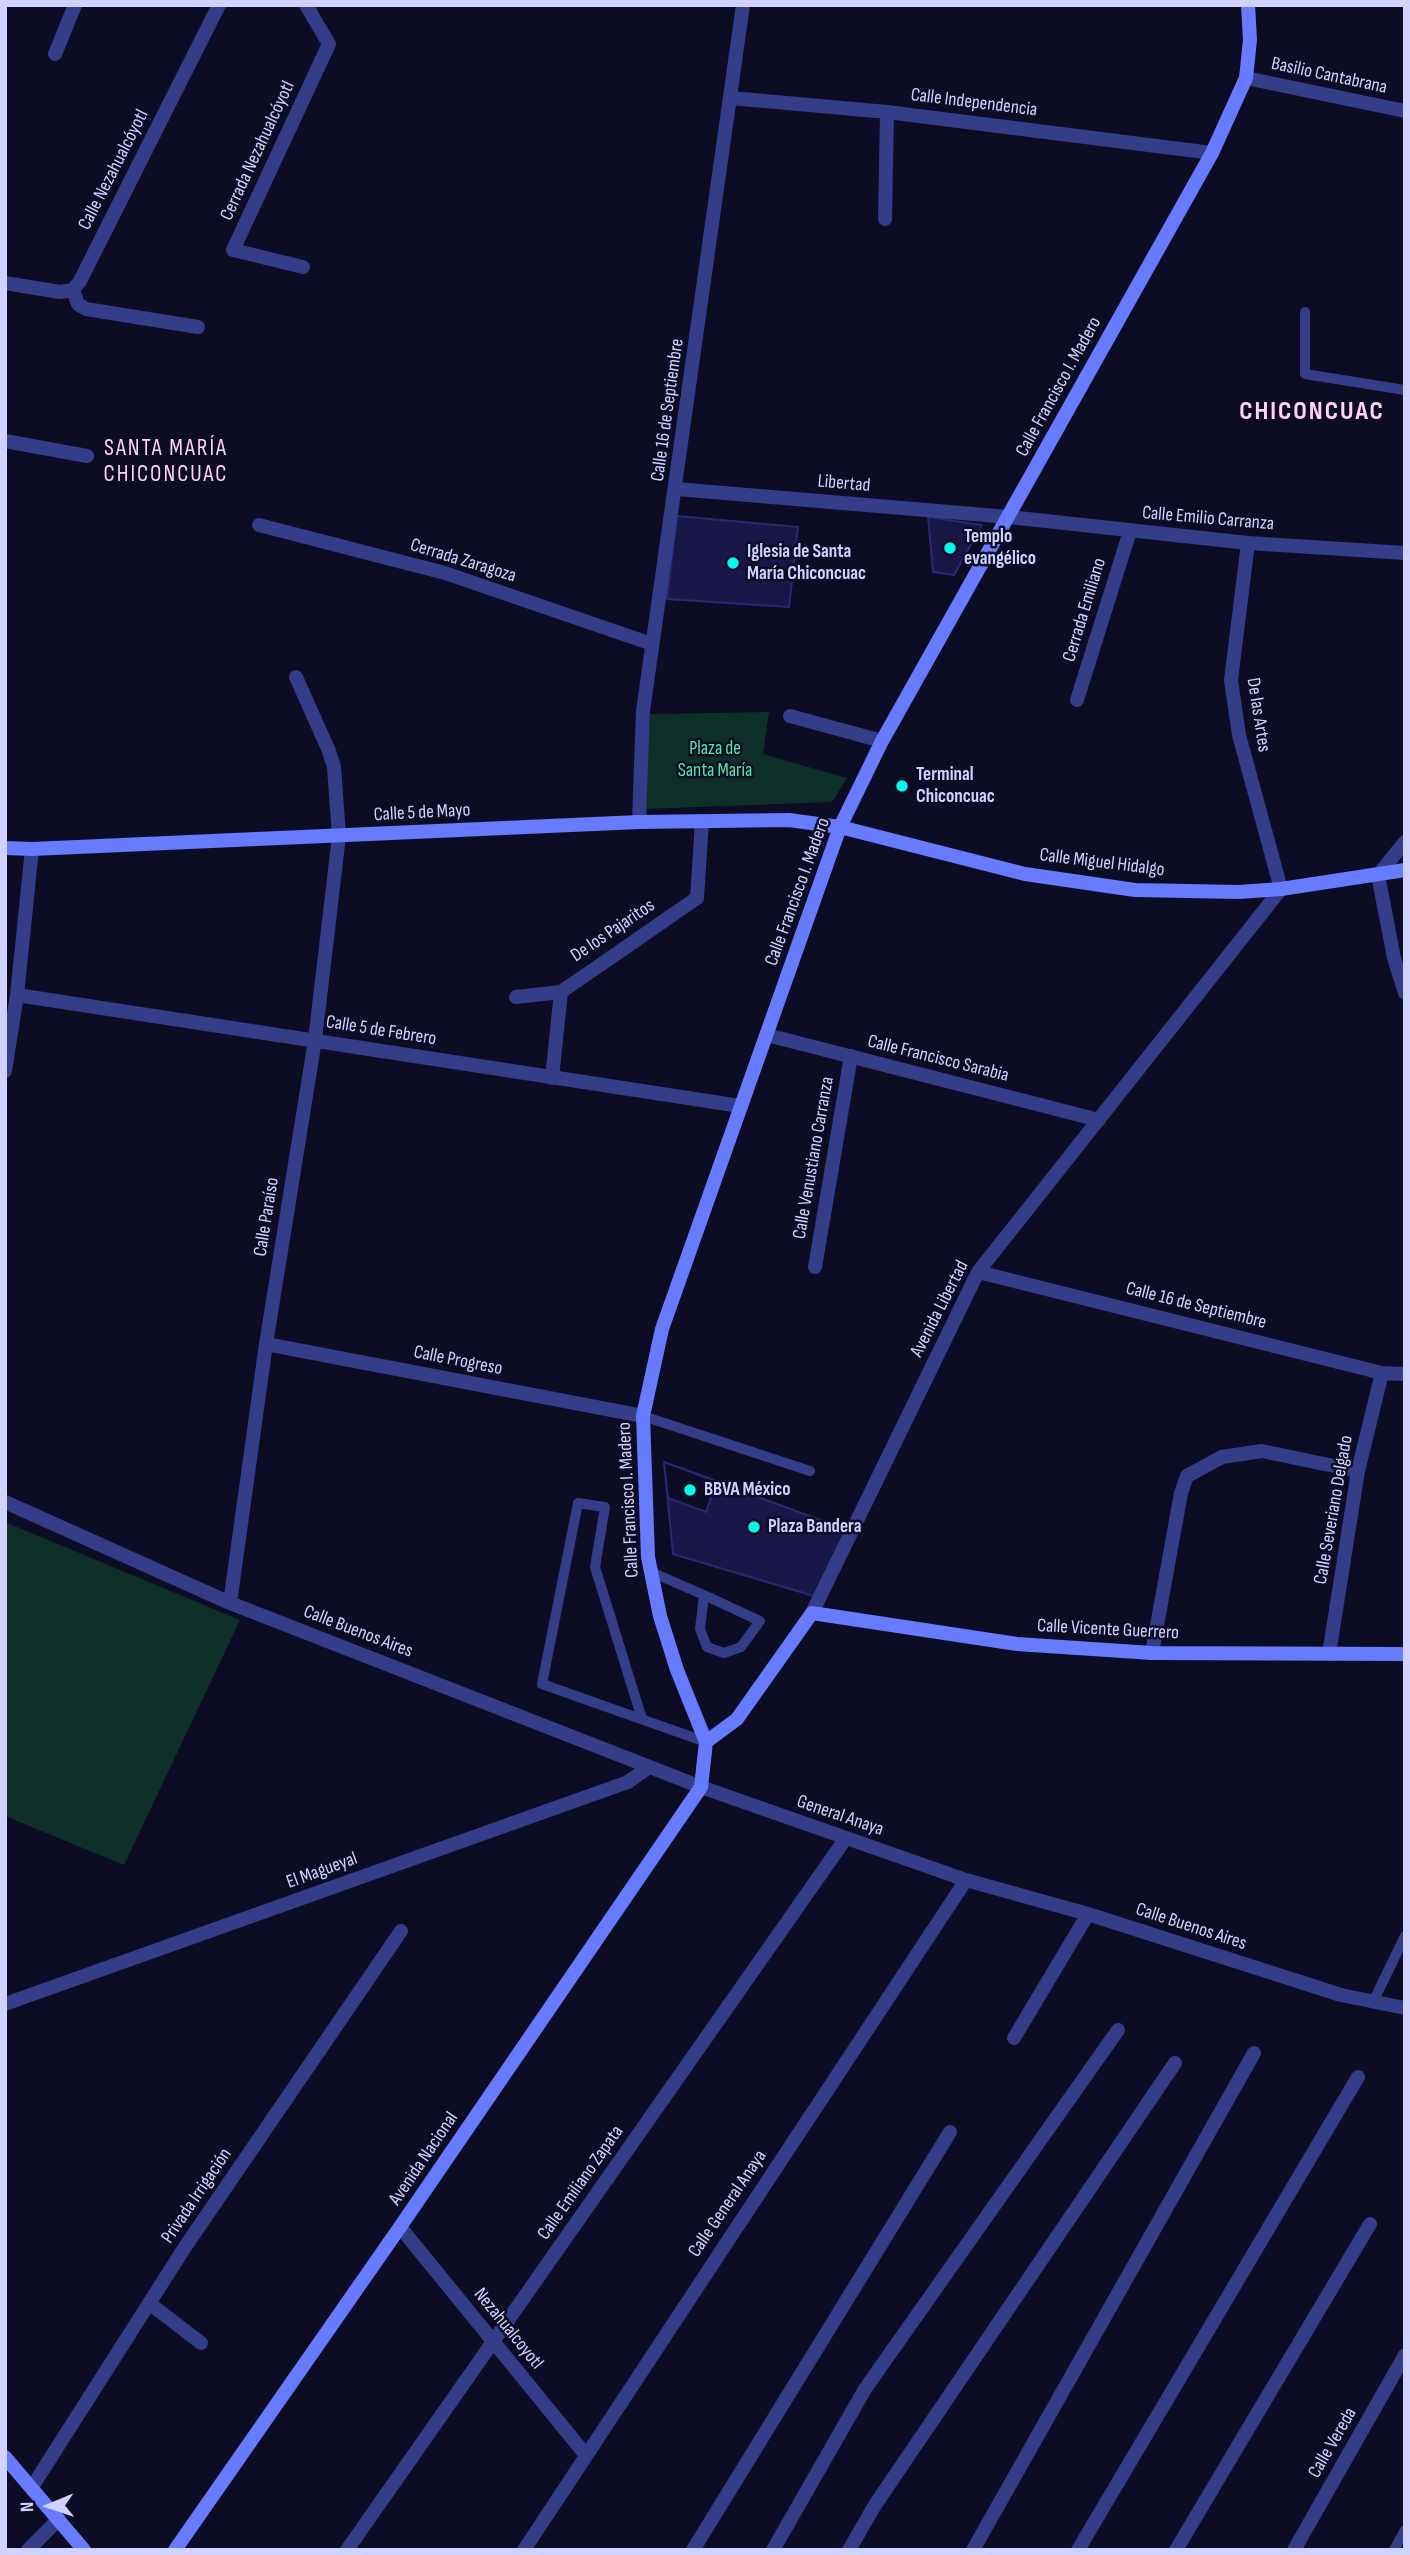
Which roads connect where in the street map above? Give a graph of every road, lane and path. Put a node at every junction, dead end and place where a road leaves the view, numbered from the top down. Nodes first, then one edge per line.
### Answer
1 (75, 5) edge
2 (219, 5) edge
3 (306, 5) edge
4 (743, 5) edge
5 (1248, 5) edge
6 (55, 54) dead end
7 (1246, 78) junction
8 (731, 97) junction
9 (887, 111) junction
10 (1405, 111) edge
11 (1212, 153) junction
12 (885, 219) dead end
13 (303, 267) dead end
14 (5, 283) edge
15 (73, 290) junction
16 (1305, 312) dead end
17 (198, 327) dead end
18 (1405, 390) edge
19 (5, 442) edge
20 (87, 456) dead end
21 (676, 489) junction
22 (1009, 517) junction
23 (259, 525) dead end
24 (1130, 531) junction
25 (1248, 543) junction
26 (1405, 552) edge
27 (652, 644) junction
28 (296, 677) dead end
29 (1077, 700) dead end
30 (790, 716) dead end
31 (882, 741) junction
32 (639, 822) junction
33 (702, 822) junction
34 (840, 827) junction
35 (339, 836) junction
36 (1405, 842) edge
37 (5, 848) edge
38 (32, 849) junction
39 (1405, 870) edge
40 (1378, 875) junction
41 (1281, 889) junction
42 (561, 992) junction
43 (1405, 993) edge
44 (17, 995) junction
45 (516, 996) dead end
46 (767, 1035) junction
47 (315, 1040) junction
48 (7, 1045) edge
49 (851, 1056) junction
50 (5, 1071) edge
51 (552, 1078) junction
52 (740, 1106) junction
53 (1099, 1120) junction
54 (815, 1266) dead end
55 (978, 1272) junction
56 (266, 1344) junction
57 (1382, 1373) junction
58 (1405, 1374) edge
59 (643, 1416) junction
60 (810, 1471) dead end
61 (1358, 1471) junction
62 (5, 1502) edge
63 (651, 1572) junction
64 (704, 1595) junction
65 (230, 1603) junction
66 (812, 1613) junction
67 (1152, 1653) junction
68 (1329, 1654) junction
69 (1405, 1654) edge
70 (642, 1719) junction
71 (706, 1742) junction
72 (649, 1767) junction
73 (701, 1787) junction
74 (846, 1838) junction
75 (966, 1880) junction
76 (1088, 1914) junction
77 (401, 1931) dead end
78 (1405, 1936) edge
79 (1374, 2000) junction
80 (5, 2004) edge
81 (1405, 2008) edge
82 (1118, 2030) dead end
83 (1014, 2038) dead end
84 (1254, 2053) dead end
85 (1175, 2063) dead end
86 (1358, 2077) dead end
87 (950, 2132) dead end
88 (1370, 2224) dead end
89 (400, 2227) junction
90 (149, 2303) junction
91 (493, 2342) junction
92 (201, 2343) dead end
93 (1405, 2355) edge
94 (585, 2454) junction
95 (5, 2457) edge
96 (32, 2487) junction
97 (59, 2519) junction
98 (1405, 2530) edge
99 (28, 2550) edge
100 (84, 2550) edge
101 (175, 2550) edge
102 (347, 2550) edge
103 (524, 2550) edge
104 (693, 2550) edge
105 (774, 2550) edge
106 (849, 2550) edge
107 (973, 2550) edge
108 (1079, 2550) edge
109 (1175, 2550) edge
110 (1294, 2550) edge
111 (1394, 2550) edge

1 - 6 street
2 - 15 street, Calle Nezahualcóyotl
3 - 13 street, Cerrada Nezahualcóyotl
4 - 8 street, Calle 16 de Septiembre
5 - 7 main road, Calle Francisco I. Madero
7 - 10 street, Basilio Cantabrana
7 - 11 main road, Calle Francisco I. Madero
8 - 9 street, Calle Independencia
8 - 21 street, Calle 16 de Septiembre
9 - 11 street, Calle Independencia
9 - 12 street
11 - 22 main road, Calle Francisco I. Madero
14 - 15 street
15 - 17 street
16 - 18 lane
19 - 20 street
21 - 22 street, Libertad
21 - 27 street, Calle 16 de Septiembre
22 - 24 street, Calle Emilio Carranza
22 - 31 main road, Calle Francisco I. Madero
23 - 27 street, Cerrada Zaragoza
24 - 25 street, Calle Emilio Carranza
24 - 29 street, Cerrada Emiliano
25 - 26 street, Calle Emilio Carranza
25 - 41 street, De las Artes
27 - 32 street, Calle 16 de Septiembre
28 - 35 street, Calle Paraíso
30 - 31 street
31 - 34 main road, Calle Francisco I. Madero
32 - 33 main road, Calle 5 de Mayo
32 - 35 main road, Calle 5 de Mayo
33 - 34 main road, Calle 5 de Mayo
33 - 42 street, De los Pajaritos
34 - 41 main road, Calle Miguel Hidalgo
34 - 46 main road, Calle Francisco I. Madero
35 - 38 main road, Calle 5 de Mayo
35 - 47 street, Calle Paraíso
36 - 40 street
37 - 38 main road, Calle 5 de Mayo
38 - 44 street
39 - 40 main road, Calle Miguel Hidalgo
40 - 41 main road, Calle Miguel Hidalgo
40 - 43 street
41 - 53 street, Avenida Libertad
42 - 45 street
42 - 51 street
44 - 47 street, Calle 5 de Febrero
44 - 48 street
46 - 49 street, Calle Francisco Sarabia
46 - 52 main road, Calle Francisco I. Madero
47 - 51 street, Calle 5 de Febrero
47 - 56 street, Calle Paraíso
48 - 50 street
49 - 53 street, Calle Francisco Sarabia
49 - 54 street, Calle Venustiano Carranza
51 - 52 street, Calle 5 de Febrero
52 - 59 main road, Calle Francisco I. Madero
53 - 55 street, Avenida Libertad
55 - 57 street, Calle 16 de Septiembre
55 - 66 street, Avenida Libertad
56 - 59 street, Calle Progreso
56 - 65 street, Calle Paraíso
57 - 58 street, Calle 16 de Septiembre
57 - 61 street, Calle Severiano Delgado
59 - 60 lane
59 - 63 main road, Calle Francisco I. Madero
61 - 67 street
61 - 68 street, Calle Severiano Delgado
62 - 65 street, Calle Buenos Aires
63 - 64 lane
63 - 71 main road, Calle Francisco I. Madero
64 - 64 lane
65 - 72 street, Calle Buenos Aires
66 - 67 main road, Calle Vicente Guerrero
66 - 71 main road, Avenida Libertad
67 - 68 main road, Calle Vicente Guerrero
68 - 69 main road, Calle Vicente Guerrero
70 - 70 lane
70 - 71 lane
71 - 73 main road, Calle Francisco I. Madero
72 - 73 street, Calle Buenos Aires
72 - 80 street, El Magueyal
73 - 74 street, General Anaya
73 - 89 main road, Avenida Nacional
74 - 75 street, General Anaya
74 - 91 street, Calle Emiliano Zapata
75 - 76 street, Calle Buenos Aires
75 - 94 street, Calle General Anaya
76 - 79 street, Calle Buenos Aires
76 - 83 street
77 - 90 street, Privada Irrigación
78 - 79 lane
79 - 81 street, Calle Buenos Aires
82 - 105 street
84 - 107 street
85 - 106 street
86 - 108 street
87 - 104 street
88 - 109 street
89 - 91 street, Nezahualcoyotl
89 - 101 main road, Avenida Nacional
90 - 92 street
90 - 96 street, Privada Irrigación
91 - 94 street, Nezahualcoyotl
91 - 102 street, Calle Emiliano Zapata
93 - 110 street, Calle Vereda
94 - 103 street, Calle General Anaya
95 - 96 main road
96 - 97 main road
97 - 99 street
97 - 100 main road
98 - 111 lane

